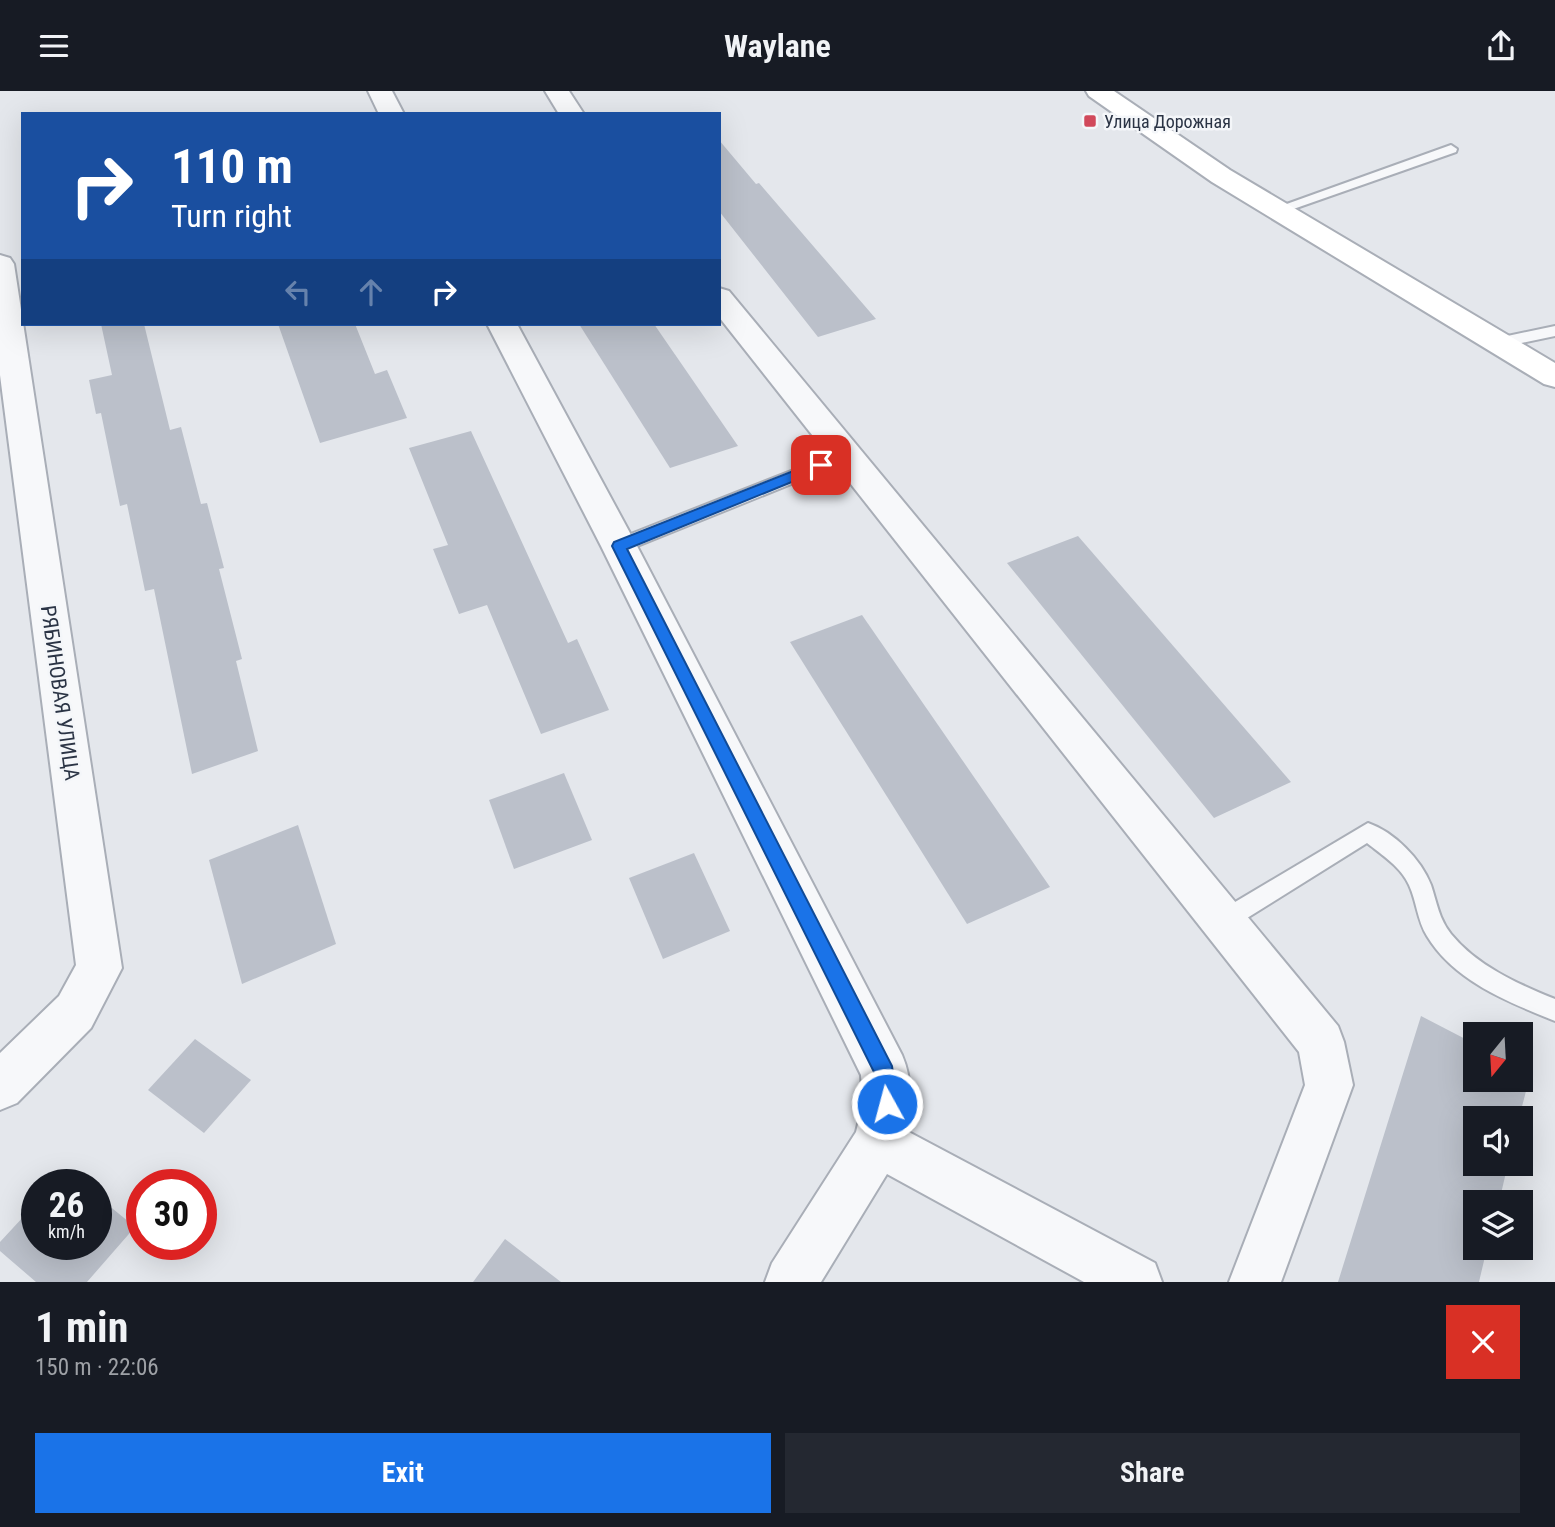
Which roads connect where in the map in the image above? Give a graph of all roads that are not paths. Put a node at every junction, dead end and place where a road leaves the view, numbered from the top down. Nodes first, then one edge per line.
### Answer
1 (380, 91) edge
2 (557, 91) edge
3 (1098, 91) edge
4 (391, 112) edge
5 (571, 112) edge
6 (1451, 149) dead end
7 (1277, 210) junction
8 (0, 264) edge
9 (721, 299) edge
10 (503, 326) edge
11 (1555, 331) edge
12 (1498, 343) junction
13 (1555, 377) edge
14 (847, 455) junction
15 (619, 546) junction
16 (1223, 922) junction
17 (1555, 1010) edge
18 (0, 1086) edge
19 (878, 1142) junction
20 (791, 1282) edge
21 (1136, 1282) edge
22 (1255, 1282) edge

1 - 4 street
2 - 5 street
3 - 7 main road
6 - 7 lane
7 - 12 main road
8 - 18 street, РЯБИНОВАЯ УЛИЦА
9 - 14 street
10 - 15 street
11 - 12 lane
12 - 13 main road
14 - 15 lane
14 - 16 street
15 - 19 street
16 - 17 lane
16 - 22 street
19 - 20 street
19 - 21 street

